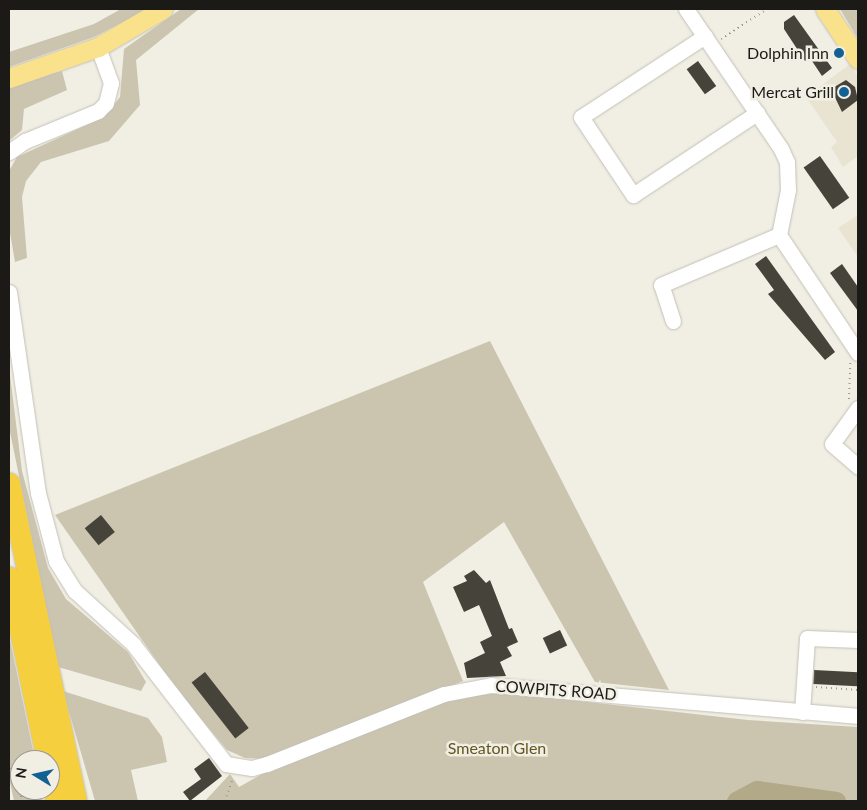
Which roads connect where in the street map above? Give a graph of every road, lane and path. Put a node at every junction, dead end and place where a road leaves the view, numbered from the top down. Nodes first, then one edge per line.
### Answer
1 (163, 9) edge
2 (686, 9) edge
3 (767, 9) edge
4 (825, 9) edge
5 (707, 40) junction
6 (98, 46) junction
7 (858, 59) edge
8 (9, 78) edge
9 (757, 113) junction
10 (9, 152) edge
11 (779, 235) junction
12 (9, 292) edge
13 (673, 321) dead end
14 (858, 353) edge
15 (858, 408) edge
16 (858, 467) edge
17 (9, 484) edge
18 (9, 577) edge
19 (858, 640) edge
20 (804, 686) junction
21 (858, 690) edge
22 (802, 712) junction
23 (858, 716) edge
24 (45, 750) edge
25 (9, 763) edge
26 (237, 767) junction
27 (23, 801) edge
28 (76, 801) edge
29 (225, 801) edge

1 - 6 main road
2 - 5 street
3 - 5 path
4 - 7 main road
5 - 9 street
5 - 9 street
6 - 8 main road
6 - 10 street
9 - 11 street
11 - 13 street
11 - 14 street
12 - 26 street
15 - 16 street
17 - 28 highway
18 - 24 highway
19 - 20 street
20 - 21 path
20 - 22 street
22 - 23 street, COWPITS ROAD
22 - 26 street, COWPITS ROAD
25 - 27 path
26 - 29 path

